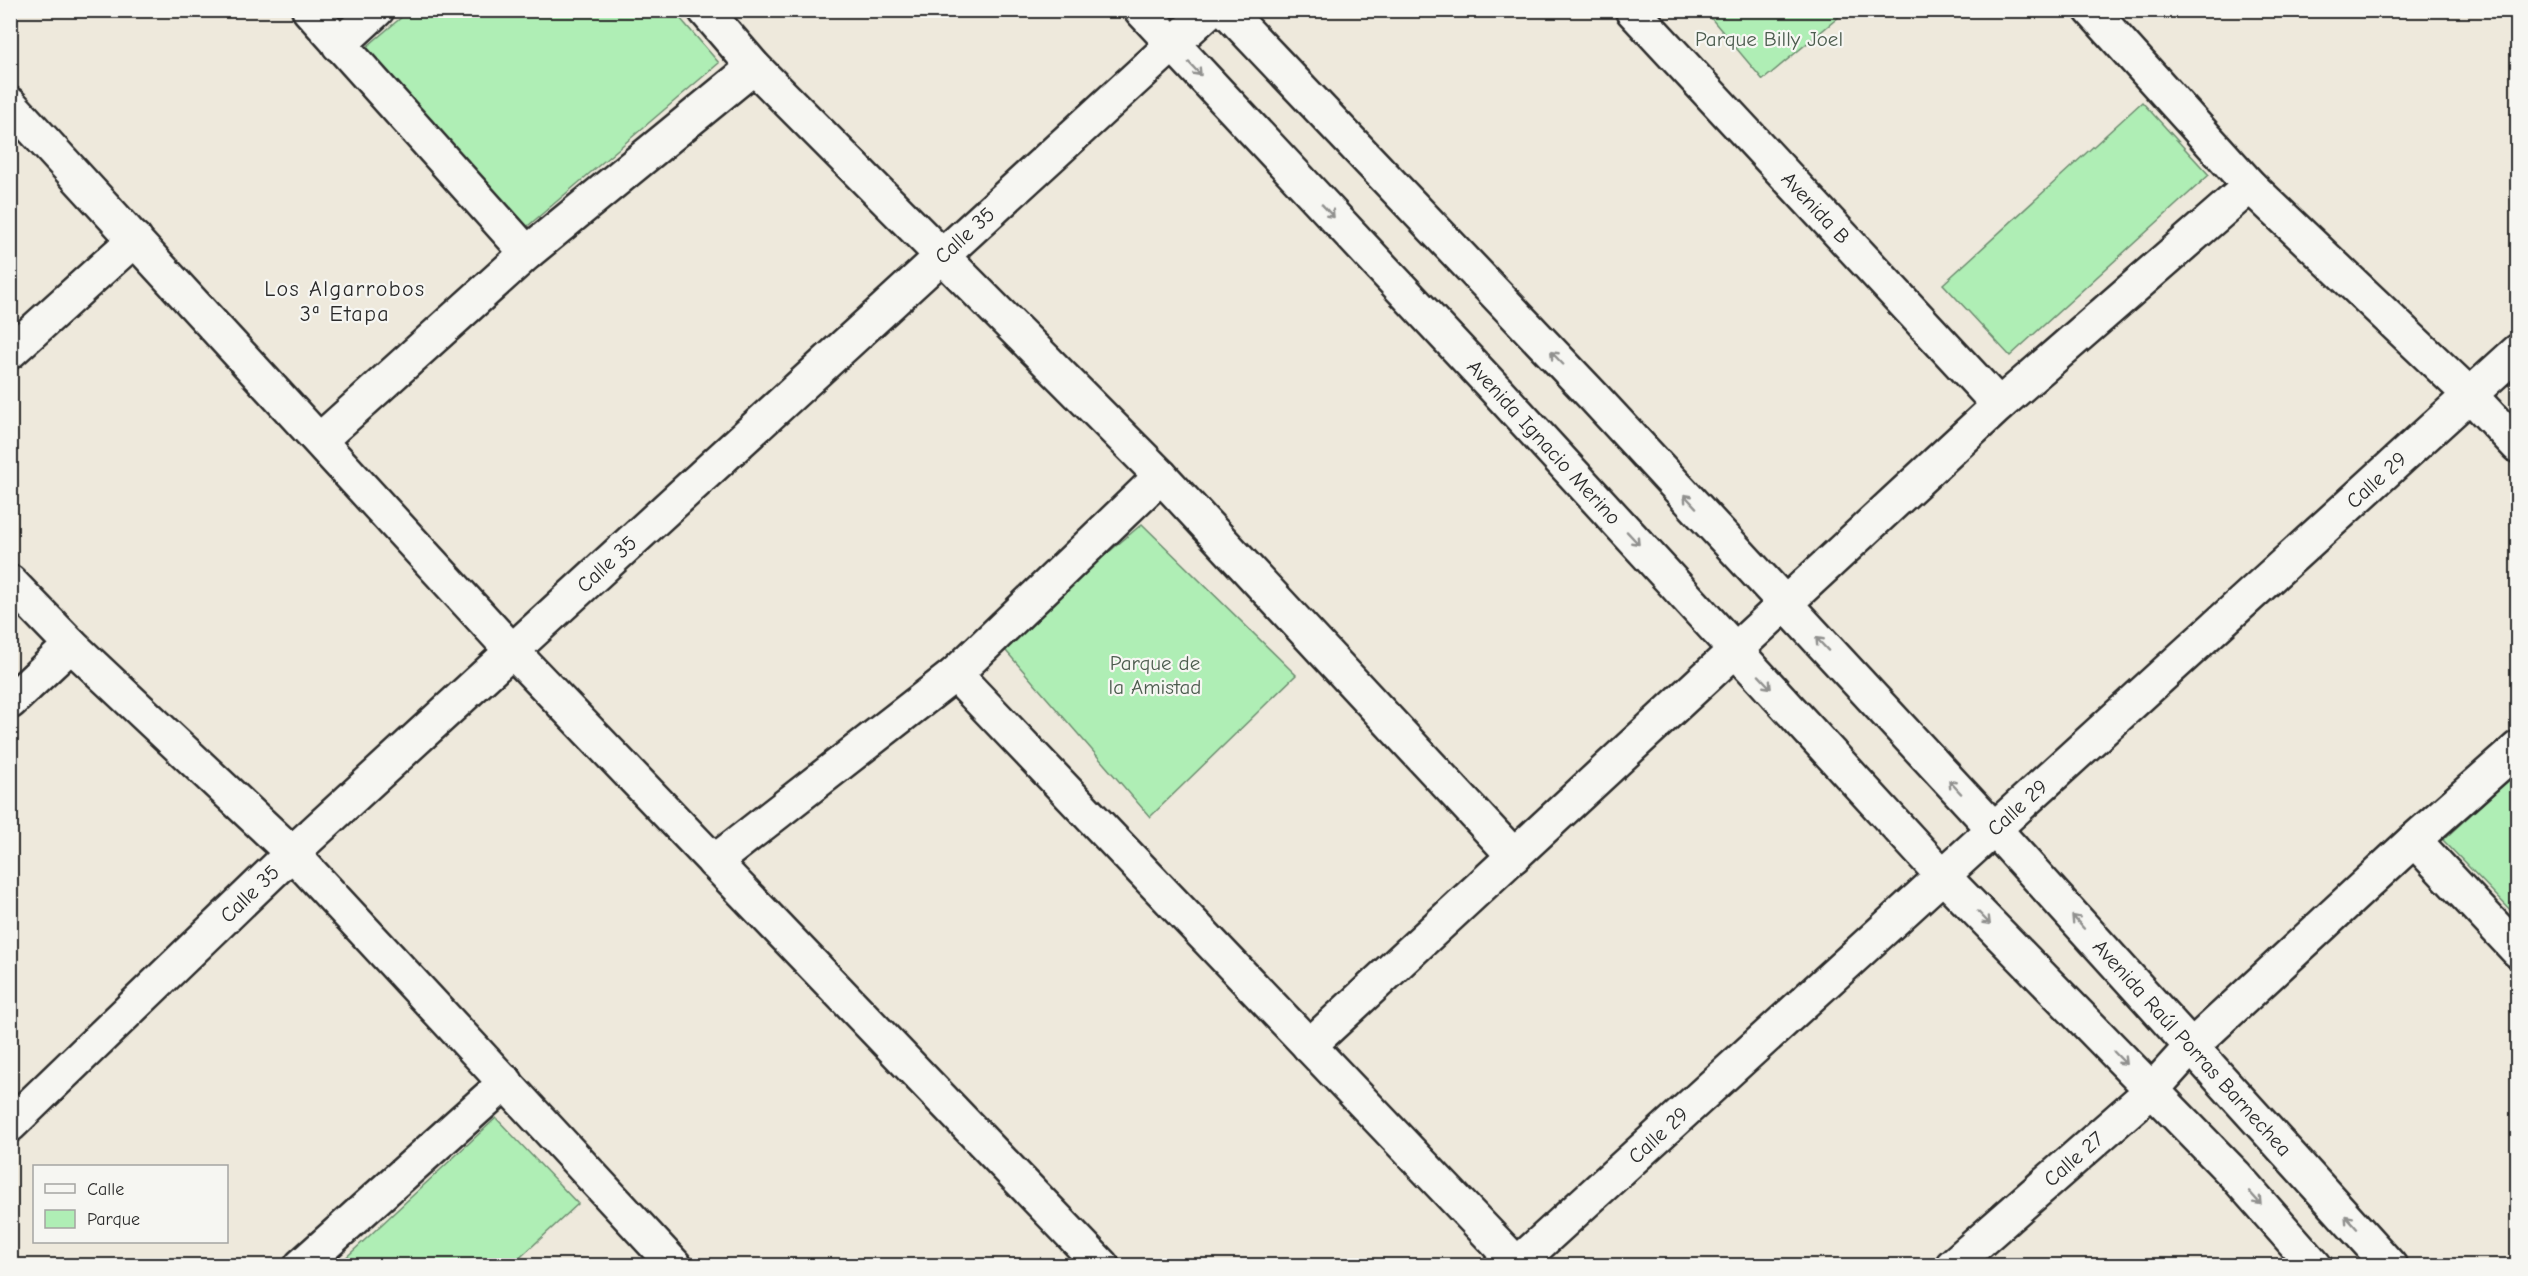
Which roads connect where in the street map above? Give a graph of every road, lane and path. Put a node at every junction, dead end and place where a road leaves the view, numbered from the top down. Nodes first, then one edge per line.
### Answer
1 (309, 10) edge
2 (377, 10) edge
3 (705, 10) edge
4 (1141, 10) edge
5 (1210, 10) edge
6 (1226, 10) edge
7 (2091, 10) edge
8 (1640, 13) edge
9 (339, 45) junction
10 (1173, 45) junction
11 (754, 67) junction
12 (10, 104) edge
13 (2250, 186) junction
14 (135, 239) junction
15 (527, 253) junction
16 (942, 257) junction
17 (2517, 351) edge
18 (10, 352) edge
19 (2471, 396) junction
20 (1999, 405) junction
21 (320, 440) junction
22 (2517, 446) edge
23 (1161, 476) junction
24 (10, 582) edge
25 (1785, 603) junction
26 (71, 645) junction
27 (1735, 650) junction
28 (513, 652) junction
29 (955, 674) junction
30 (10, 702) edge
31 (2517, 748) edge
32 (1995, 830) junction
33 (2414, 840) junction
34 (292, 853) junction
35 (1514, 856) junction
36 (714, 862) junction
37 (1943, 876) junction
38 (2517, 951) edge
39 (1309, 1046) junction
40 (2191, 1047) junction
41 (506, 1082) junction
42 (2152, 1090) junction
43 (10, 1125) edge
44 (1087, 1261) edge
45 (1517, 1265) edge
46 (301, 1266) edge
47 (675, 1266) edge
48 (1952, 1266) edge
49 (2315, 1266) edge
50 (2390, 1266) edge

1 - 9 street
2 - 9 street
3 - 11 street
4 - 10 street, Avenida Ignacio Merino
5 - 10 street, Calle 35
25 -> 6 street
7 - 13 street
8 - 20 street, Avenida B
9 - 15 street
10 - 16 street, Calle 35
10 -> 27 street, Avenida Ignacio Merino
11 - 15 street
11 - 16 street
12 - 14 street
13 - 19 street
13 - 20 street
14 - 18 street
14 - 21 street
15 - 21 street
16 - 23 street
16 - 28 street, Calle 35
17 - 19 street, Calle 29
19 - 22 street
19 - 32 street, Calle 29
20 - 25 street
21 - 28 street
23 - 29 street
23 - 35 street
24 - 26 street
25 - 27 street
32 -> 25 street
26 - 30 street
26 - 34 street
27 - 35 street
27 -> 37 street, Avenida Ignacio Merino
28 - 34 street, Calle 35
28 - 36 street
29 - 36 street
29 - 39 street
31 - 33 street, Calle 27
32 - 37 street, Calle 29
40 -> 32 street, Avenida Raúl Porras Barnechea
33 - 38 street
33 - 40 street, Calle 27
34 - 41 street
34 - 43 street, Calle 35
35 - 39 street
36 - 44 street
37 -> 42 street
37 - 45 street, Calle 29
39 - 45 street
40 - 42 street, Calle 27
50 -> 40 street, Avenida Raúl Porras Barnechea
41 - 46 street
41 - 47 street
42 - 48 street, Calle 27
42 -> 49 street

